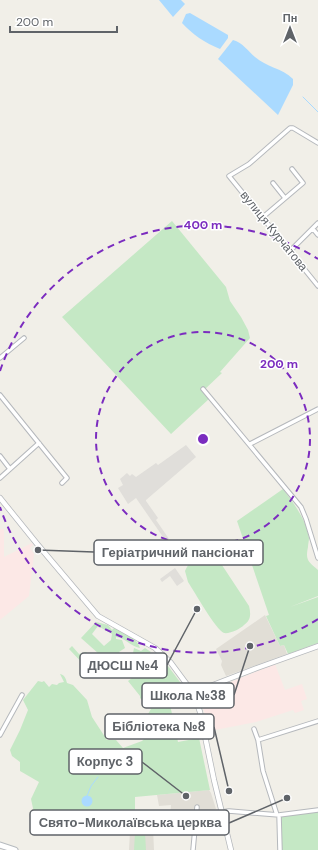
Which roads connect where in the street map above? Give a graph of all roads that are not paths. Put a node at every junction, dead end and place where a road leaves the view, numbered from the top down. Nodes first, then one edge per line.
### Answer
1 (318, 143) edge
2 (292, 169) dead end
3 (273, 183) dead end
4 (285, 198) junction
5 (263, 217) junction
6 (318, 223) edge
7 (313, 229) junction
8 (318, 235) edge
9 (290, 251) junction
10 (318, 286) edge
11 (24, 338) dead end
12 (0, 358) edge
13 (203, 389) dead end
14 (0, 395) edge
15 (318, 409) edge
16 (38, 443) junction
17 (250, 444) junction
18 (0, 456) edge
19 (10, 468) junction
20 (0, 478) edge
21 (62, 484) dead end
22 (0, 498) edge
23 (318, 558) edge
24 (318, 646) edge
25 (194, 694) junction
26 (22, 695) dead end
27 (318, 721) edge
28 (254, 730) dead end
29 (0, 735) edge
30 (258, 740) junction
31 (197, 807) dead end
32 (318, 810) edge
33 (221, 812) junction
34 (278, 815) junction
35 (0, 845) edge
36 (15, 850) edge
37 (193, 850) edge
38 (231, 850) edge
39 (280, 850) edge

1 - 5 street, вулиця Курчатова
2 - 4 street
3 - 4 street
4 - 5 street
5 - 9 street, вулиця Курчатова
6 - 7 street
7 - 8 street
7 - 9 street
9 - 10 street, вулиця Курчатова
11 - 12 street
13 - 17 street
14 - 16 street
15 - 17 street
16 - 19 street
16 - 21 street
17 - 23 street
18 - 19 street
19 - 20 street
22 - 25 street
24 - 25 street
25 - 33 street
26 - 29 street
27 - 30 street
28 - 30 street
30 - 34 street
31 - 37 street
32 - 34 street
33 - 34 street
33 - 38 street
34 - 39 street
35 - 36 main road

